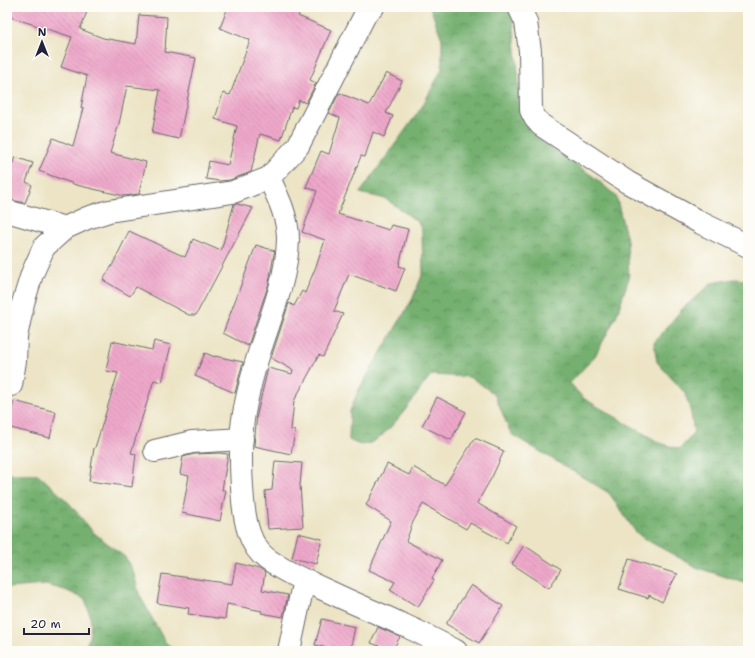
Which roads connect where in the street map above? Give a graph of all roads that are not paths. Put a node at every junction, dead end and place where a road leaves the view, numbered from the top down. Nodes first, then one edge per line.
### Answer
1 (519, 7) edge
2 (364, 9) edge
3 (269, 178) junction
4 (7, 211) edge
5 (65, 228) junction
6 (748, 246) edge
7 (11, 385) dead end
8 (242, 439) junction
9 (155, 451) dead end
10 (304, 580) junction
11 (289, 651) edge
12 (456, 651) edge

1 - 6 street
2 - 3 street
3 - 5 street
3 - 8 street
4 - 5 street
5 - 7 street
8 - 9 street
8 - 10 street
10 - 11 street
10 - 12 street

